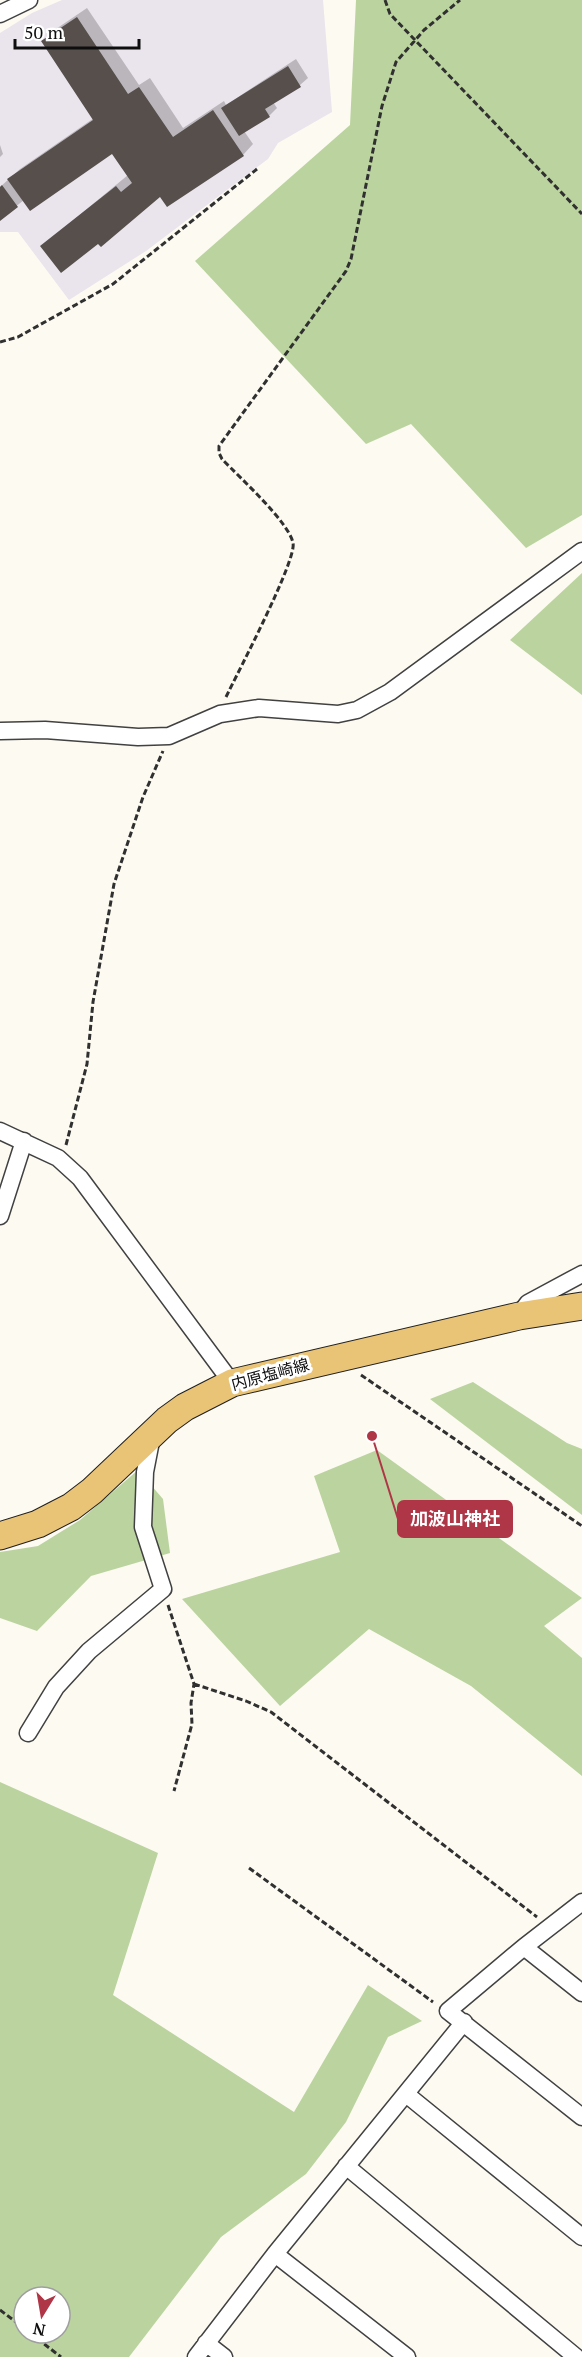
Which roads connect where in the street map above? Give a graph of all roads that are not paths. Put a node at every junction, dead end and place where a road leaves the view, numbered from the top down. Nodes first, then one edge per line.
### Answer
1 (29, 0) edge
2 (0, 14) edge
3 (582, 551) edge
4 (0, 730) edge
5 (0, 1131) edge
6 (24, 1141) junction
7 (0, 1216) edge
8 (582, 1274) edge
9 (582, 1306) edge
10 (519, 1316) junction
11 (232, 1383) junction
12 (152, 1433) junction
13 (0, 1536) edge
14 (28, 1733) dead end
15 (582, 1902) edge
16 (524, 1947) junction
17 (582, 1993) edge
18 (464, 2022) junction
19 (406, 2094) junction
20 (582, 2117) edge
21 (346, 2166) junction
22 (582, 2237) edge
23 (275, 2254) junction
24 (206, 2343) junction
25 (196, 2357) edge
26 (224, 2357) edge
27 (407, 2357) edge
28 (576, 2357) edge

1 - 2 street
3 - 4 street
5 - 6 street
6 - 7 street
6 - 11 street
8 - 10 street
9 - 10 main road, 内原塩崎線
10 - 11 main road, 内原塩崎線
11 - 12 main road, 内原塩崎線
12 - 13 main road, 内原塩崎線
12 - 14 street
15 - 16 street
16 - 17 street
16 - 18 street
18 - 19 street
18 - 20 street
19 - 21 street
19 - 22 street
21 - 23 street
21 - 28 street
23 - 24 street
23 - 27 street
24 - 25 street
24 - 26 street

